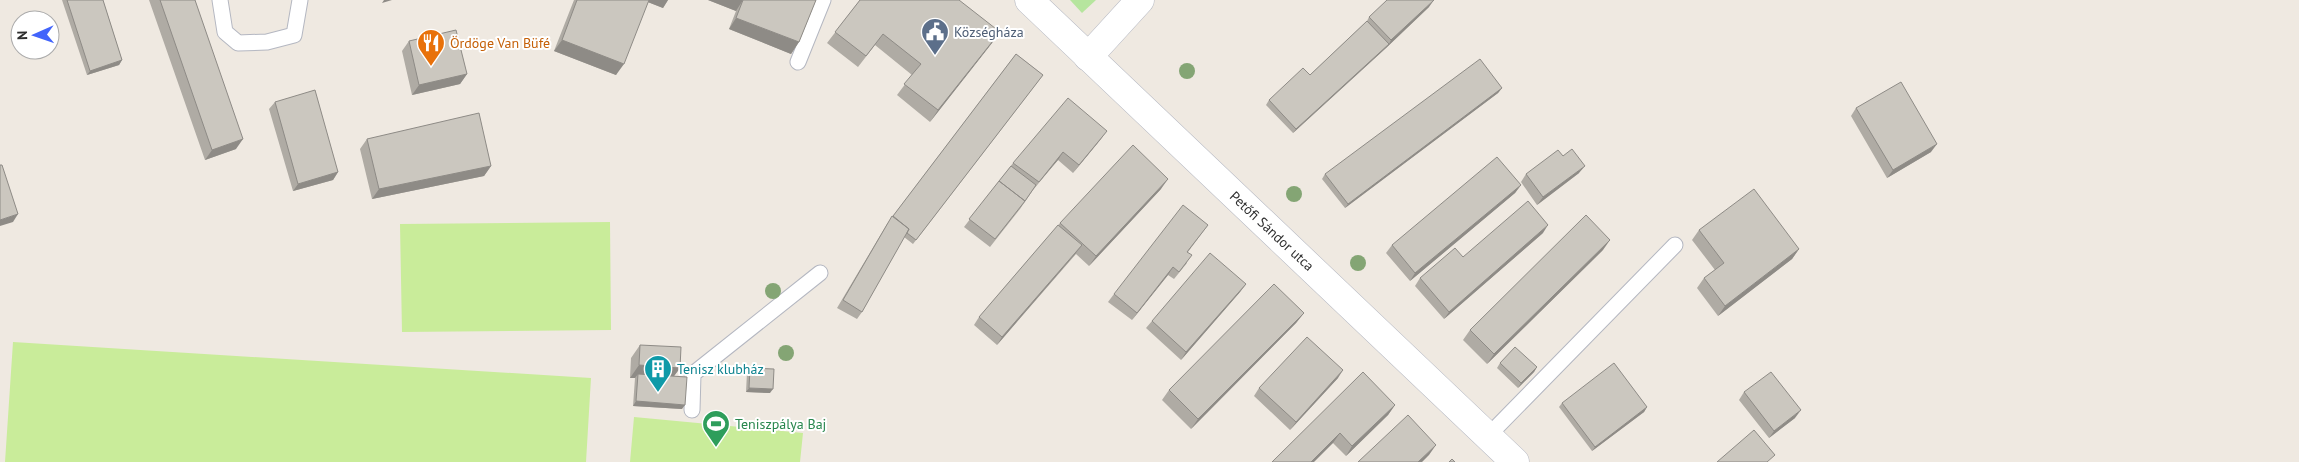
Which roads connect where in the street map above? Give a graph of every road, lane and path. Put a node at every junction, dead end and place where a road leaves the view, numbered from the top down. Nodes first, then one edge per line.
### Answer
1 (220, 0) edge
2 (300, 0) edge
3 (823, 0) edge
4 (1029, 0) edge
5 (1140, 0) edge
6 (1088, 57) junction
7 (798, 62) edge
8 (1675, 245) dead end
9 (820, 273) dead end
10 (692, 410) dead end
11 (1488, 436) junction
12 (1515, 462) edge

1 - 2 lane
3 - 7 lane
4 - 6 street, Petőfi Sándor utca
5 - 6 street
6 - 11 street, Petőfi Sándor utca
8 - 11 lane
9 - 10 lane
11 - 12 street, Petőfi Sándor utca

